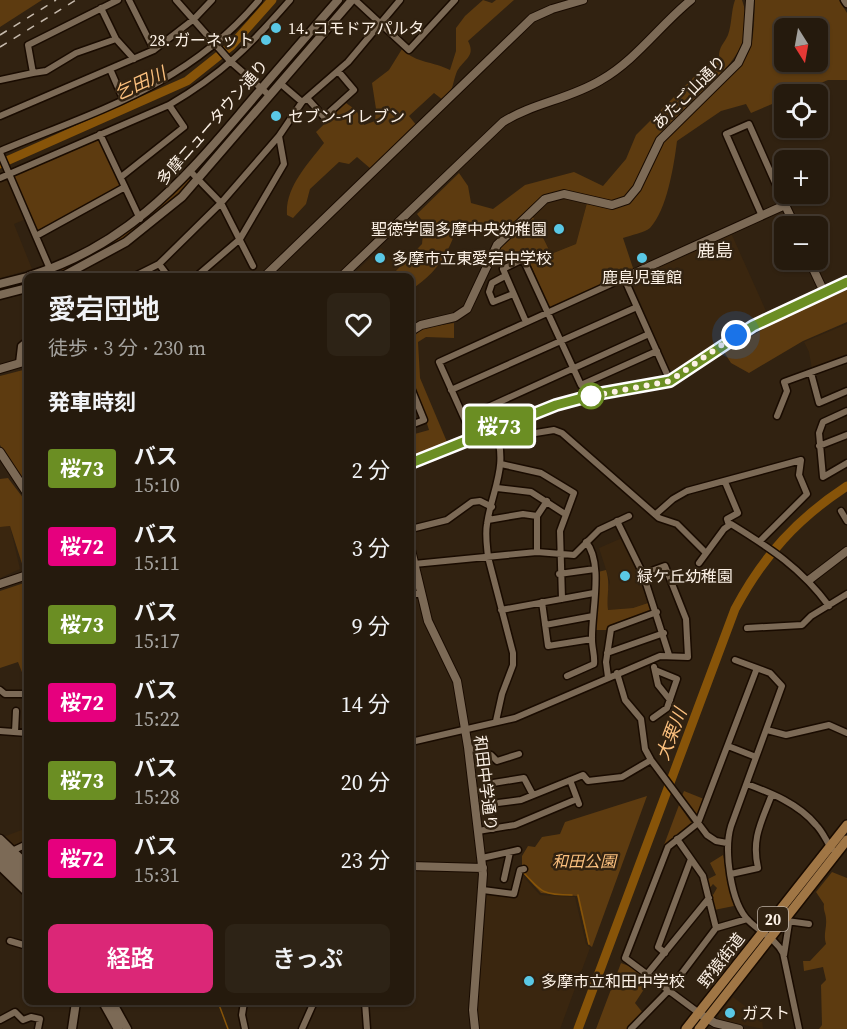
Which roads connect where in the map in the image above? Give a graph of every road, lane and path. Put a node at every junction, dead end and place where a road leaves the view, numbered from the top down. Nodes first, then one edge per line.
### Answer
1 (118, 0) edge
2 (129, 0) edge
3 (176, 0) edge
4 (212, 0) edge
5 (259, 0) edge
6 (290, 0) edge
7 (338, 0) edge
8 (354, 0) edge
9 (400, 0) edge
10 (455, 0) edge
11 (583, 0) edge
12 (691, 0) edge
13 (750, 0) edge
14 (101, 8) junction
15 (194, 19) junction
16 (381, 23) junction
17 (116, 39) junction
18 (218, 47) junction
19 (154, 50) junction
20 (134, 59) junction
21 (231, 61) junction
22 (110, 69) junction
23 (338, 71) junction
24 (33, 73) junction
25 (0, 80) edge
26 (280, 84) junction
27 (262, 88) junction
28 (270, 96) junction
29 (308, 98) junction
30 (123, 99) junction
31 (302, 102) junction
32 (169, 105) junction
33 (0, 116) edge
34 (100, 134) junction
35 (279, 136) junction
36 (0, 153) edge
37 (8, 172) junction
38 (191, 172) junction
39 (121, 177) junction
40 (0, 178) edge
41 (198, 180) junction
42 (125, 187) junction
43 (221, 203) junction
44 (785, 205) junction
45 (762, 216) junction
46 (790, 216) edge
47 (140, 219) junction
48 (36, 236) junction
49 (240, 239) junction
50 (159, 264) junction
51 (253, 266) dead end
52 (814, 270) edge
53 (51, 273) edge
54 (69, 273) edge
55 (141, 273) edge
56 (166, 273) edge
57 (200, 273) edge
58 (268, 273) edge
59 (345, 273) edge
60 (505, 276) junction
61 (24, 277) edge
62 (624, 278) junction
63 (847, 282) edge
64 (0, 284) edge
65 (24, 289) edge
66 (824, 292) junction
67 (513, 294) junction
68 (0, 296) edge
69 (637, 307) junction
70 (547, 312) junction
71 (526, 322) junction
72 (414, 329) edge
73 (649, 334) junction
74 (561, 341) junction
75 (24, 344) edge
76 (657, 351) junction
77 (847, 359) edge
78 (23, 362) edge
79 (0, 369) edge
80 (573, 369) junction
81 (811, 374) junction
82 (670, 381) junction
83 (452, 390) junction
84 (847, 391) edge
85 (414, 395) edge
86 (847, 411) edge
87 (777, 416) dead end
88 (464, 418) junction
89 (414, 424) edge
90 (495, 428) junction
91 (847, 435) edge
92 (473, 438) junction
93 (499, 439) junction
94 (819, 446) junction
95 (0, 452) edge
96 (414, 462) edge
97 (847, 463) edge
98 (501, 464) junction
99 (725, 482) junction
100 (24, 488) edge
101 (497, 488) junction
102 (547, 501) junction
103 (492, 507) junction
104 (841, 511) dead end
105 (565, 514) junction
106 (656, 514) junction
107 (537, 516) junction
108 (629, 516) dead end
109 (488, 520) junction
110 (617, 521) junction
111 (847, 521) edge
112 (729, 525) junction
113 (414, 528) edge
114 (586, 542) junction
115 (761, 542) junction
116 (847, 551) edge
117 (537, 552) junction
118 (706, 553) junction
119 (559, 556) junction
120 (488, 557) junction
121 (699, 563) dead end
122 (414, 564) joint
123 (595, 569) junction
124 (559, 574) junction
125 (643, 574) junction
126 (24, 576) edge
127 (809, 579) junction
128 (0, 584) edge
129 (594, 592) junction
130 (414, 594) edge
131 (421, 594) junction
132 (847, 594) edge
133 (562, 599) junction
134 (542, 602) junction
135 (829, 606) junction
136 (501, 610) junction
137 (657, 612) junction
138 (593, 616) junction
139 (545, 625) junction
140 (747, 628) dead end
141 (664, 633) junction
142 (592, 639) junction
143 (607, 653) junction
144 (669, 655) junction
145 (735, 660) dead end
146 (651, 661) junction
147 (757, 668) junction
148 (655, 670) junction
149 (617, 673) junction
150 (567, 676) dead end
151 (608, 677) junction
152 (0, 690) edge
153 (24, 694) edge
154 (670, 700) junction
155 (16, 711) dead end
156 (653, 718) dead end
157 (496, 721) junction
158 (465, 729) junction
159 (767, 730) junction
160 (0, 731) edge
161 (15, 732) junction
162 (847, 733) edge
163 (24, 734) edge
164 (414, 741) edge
165 (728, 746) junction
166 (468, 747) junction
167 (484, 753) junction
168 (519, 754) dead end
169 (756, 757) junction
170 (651, 760) junction
171 (570, 780) junction
172 (487, 784) junction
173 (747, 784) junction
174 (772, 794) junction
175 (533, 795) junction
176 (490, 804) junction
177 (698, 823) junction
178 (847, 825) edge
179 (493, 829) junction
180 (478, 831) junction
181 (0, 839) edge
182 (677, 839) junction
183 (847, 840) edge
184 (727, 843) junction
185 (24, 845) edge
186 (0, 847) edge
187 (833, 849) junction
188 (518, 850) dead end
189 (12, 851) junction
190 (510, 852) junction
191 (0, 857) edge
192 (482, 858) junction
193 (691, 859) junction
194 (24, 862) edge
195 (0, 866) edge
196 (414, 866) edge
197 (483, 868) junction
198 (524, 869) dead end
199 (24, 870) edge
200 (731, 874) junction
201 (504, 879) dead end
202 (24, 880) edge
203 (24, 889) edge
204 (483, 890) junction
205 (709, 898) junction
206 (747, 919) junction
207 (787, 921) junction
208 (809, 924) dead end
209 (716, 928) junction
210 (766, 935) junction
211 (10, 941) dead end
212 (24, 945) edge
213 (665, 953) junction
214 (783, 955) junction
215 (648, 973) junction
216 (670, 990) junction
217 (76, 1005) edge
218 (105, 1005) edge
219 (114, 1005) edge
220 (244, 1005) edge
221 (313, 1005) edge
222 (365, 1005) edge
223 (703, 1016) junction
224 (0, 1020) edge
225 (38, 1029) edge
226 (72, 1029) edge
227 (118, 1029) edge
228 (127, 1029) edge
229 (245, 1029) edge
230 (302, 1029) edge
231 (368, 1029) edge
232 (475, 1029) edge
233 (631, 1029) edge
234 (686, 1029) edge
235 (699, 1029) edge
236 (736, 1029) edge
237 (799, 1029) edge

1 - 14 street
2 - 19 street
3 - 15 street
4 - 15 street
5 - 18 street
6 - 21 street
7 - 27 main road, 多摩ニュータウン通り
8 - 16 street
8 - 26 main road, 多摩ニュータウン通り
9 - 16 street
10 - 16 street
11 - 58 street
12 - 59 street
13 - 72 street, あたご山通り
14 - 17 street
14 - 24 street
15 - 18 street
15 - 19 street
16 - 23 street
17 - 20 street
17 - 24 street
18 - 21 street
18 - 30 street
19 - 20 street
20 - 22 street
21 - 27 street
21 - 32 street
22 - 30 street
22 - 33 street
23 - 29 street
23 - 29 street
24 - 25 street
26 - 28 main road, 多摩ニュータウン通り
26 - 31 street
27 - 28 street
27 - 38 main road, 多摩ニュータウン通り
28 - 41 main road, 多摩ニュータウン通り
29 - 31 street
30 - 36 street
31 - 35 street
32 - 34 street
32 - 39 street
34 - 37 street
34 - 39 street
35 - 43 street
35 - 49 street
36 - 37 street
37 - 40 street
37 - 48 street
38 - 41 street
38 - 47 main road, 多摩ニュータウン通り
39 - 42 street
41 - 43 street
41 - 54 main road, 多摩ニュータウン通り
42 - 47 street
42 - 48 street
43 - 49 street
43 - 50 street
44 - 45 street
44 - 45 street
44 - 46 street
45 - 62 street
47 - 53 main road, 多摩ニュータウン通り
48 - 53 street
49 - 51 street
49 - 57 street
50 - 55 street
50 - 56 street
52 - 66 street
60 - 67 street
60 - 67 street
60 - 70 street
61 - 64 main road, 多摩ニュータウン通り
62 - 69 street
62 - 70 street
63 - 66 street
65 - 68 main road
66 - 82 street
67 - 71 street
69 - 73 street
69 - 74 street
70 - 71 street
70 - 74 street
71 - 83 street
73 - 76 street
73 - 80 street
74 - 80 street
74 - 83 street
75 - 78 street
76 - 80 street
76 - 82 street
77 - 81 street
78 - 79 street
80 - 88 street
81 - 84 street
81 - 87 street
82 - 90 street
83 - 88 street
85 - 89 street
86 - 94 street
88 - 92 street
90 - 92 street
90 - 93 street
91 - 94 street
92 - 96 street
93 - 98 street
93 - 106 street
94 - 97 street
95 - 100 street
98 - 101 street
98 - 105 street
99 - 106 street
99 - 112 street
99 - 115 street
101 - 102 street
101 - 103 street
102 - 105 street
102 - 107 street
103 - 109 street
103 - 113 street
104 - 111 street
105 - 119 street
106 - 118 street
107 - 109 street
107 - 117 street
108 - 110 street
109 - 120 street
110 - 114 street
110 - 125 street
112 - 115 street
112 - 118 street
114 - 119 street
114 - 123 street
115 - 127 street
116 - 127 street
117 - 119 street
117 - 120 street
118 - 121 street
119 - 124 street
120 - 122 street
120 - 136 street
122 - 131 street, 和田中学通り
123 - 124 street
123 - 129 street
124 - 133 street
125 - 137 street
125 - 144 street
126 - 128 street
127 - 135 street
129 - 133 street
129 - 138 street
130 - 131 street
131 - 158 street, 和田中学通り
132 - 135 street
133 - 134 street
134 - 136 street
134 - 139 street
135 - 140 street
136 - 157 street
137 - 141 street
137 - 143 street
138 - 139 street
138 - 142 street
139 - 142 street
141 - 143 street
141 - 144 street
142 - 150 street
143 - 151 street
144 - 146 street
145 - 147 street
146 - 148 street
146 - 149 street
147 - 159 street
147 - 165 street
148 - 154 street
148 - 154 street
149 - 151 street
149 - 170 street
151 - 157 street
152 - 153 street
154 - 156 street
155 - 161 street
157 - 158 street
158 - 164 street
158 - 166 street, 和田中学通り
159 - 162 street
159 - 169 street
160 - 161 street
161 - 163 street
165 - 169 street
165 - 177 street
166 - 167 street
166 - 180 street, 和田中学通り
167 - 168 street
167 - 172 street
169 - 173 street
170 - 171 street
170 - 177 street
171 - 175 street
171 - 179 street
172 - 175 street
172 - 176 street
173 - 174 street
173 - 184 street
174 - 187 street
174 - 200 street
175 - 176 street
176 - 179 street
177 - 182 street
177 - 184 street
178 - 187 main road, 野猿街道 / 20
179 - 180 street
180 - 192 street, 和田中学通り
181 - 189 main road
182 - 193 street
182 - 215 street
183 - 187 main road, 野猿街道 / 20
184 - 200 street
185 - 189 street
186 - 199 main road
187 - 207 main road, 野猿街道 / 20
187 - 210 main road, 野猿街道 / 20
188 - 190 street
189 - 194 main road
190 - 192 street
190 - 201 street
191 - 202 main road
192 - 197 street, 和田中学通り
193 - 205 street
193 - 213 street
195 - 203 main road
196 - 197 street
197 - 204 street, 和田中学通り
198 - 204 street
200 - 206 street
204 - 232 street, 和田中学通り
205 - 209 street
205 - 213 street
206 - 209 street
206 - 210 street
207 - 208 street
207 - 210 main road, 野猿街道 / 20
207 - 214 street
209 - 216 street
210 - 214 street
210 - 223 main road, 野猿街道 / 20
211 - 212 street
213 - 215 street
214 - 237 street
215 - 216 street
216 - 223 street
216 - 233 street
217 - 226 main road
218 - 227 main road
219 - 228 main road
220 - 229 street
221 - 230 street
222 - 231 street
223 - 234 main road, 野猿街道 / 20
223 - 235 main road, 野猿街道 / 20
223 - 236 street
224 - 225 street

